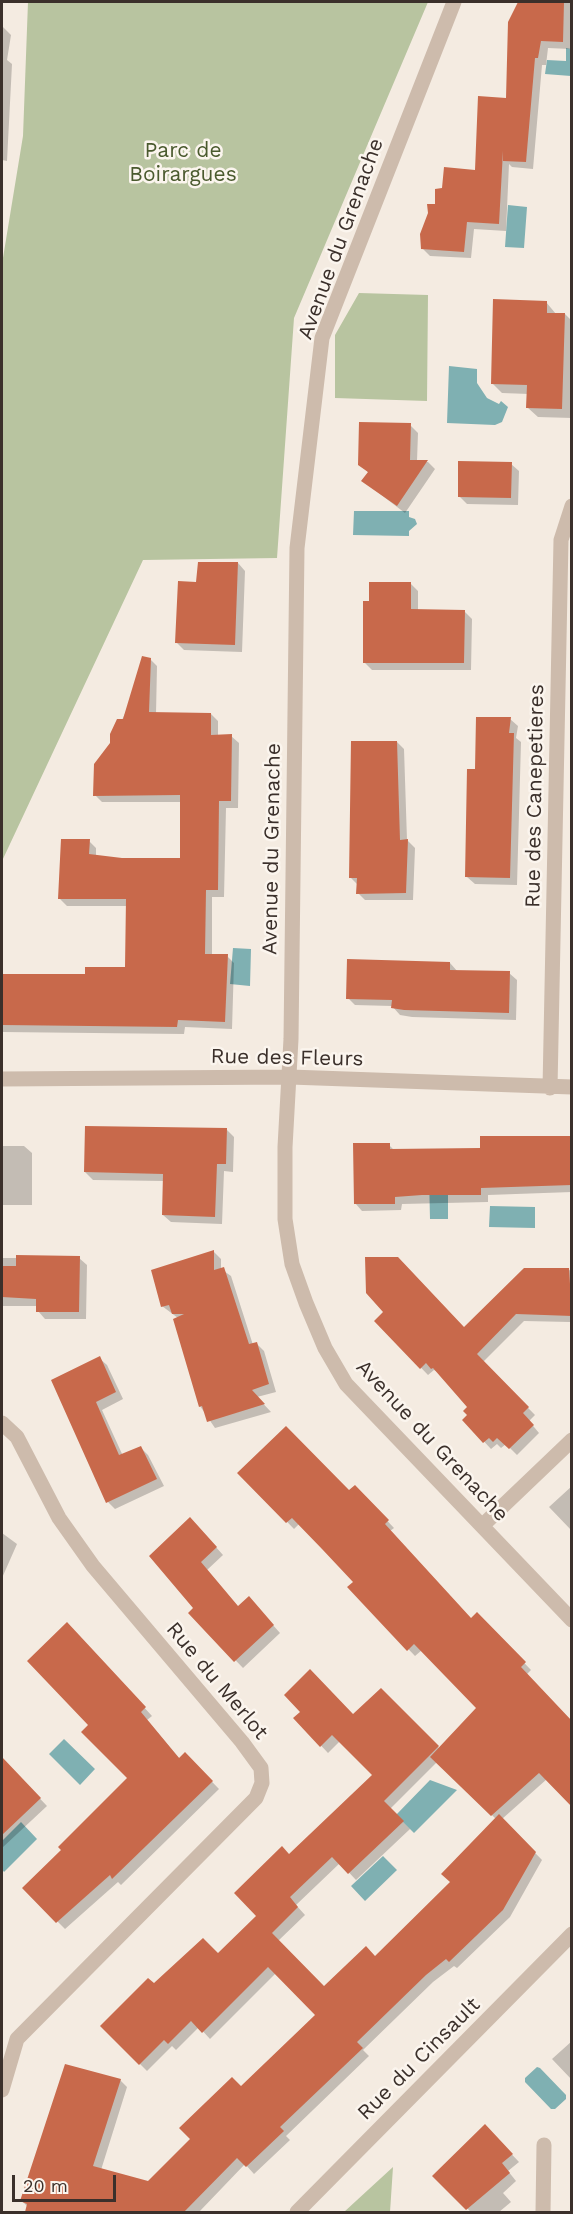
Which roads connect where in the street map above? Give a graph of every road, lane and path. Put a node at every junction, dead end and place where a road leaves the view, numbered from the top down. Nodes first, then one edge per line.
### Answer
1 (454, 2) edge
2 (572, 506) edge
3 (290, 1077) junction
4 (2, 1079) edge
5 (572, 1087) edge
6 (550, 1088) junction
7 (2, 1423) edge
8 (572, 1440) edge
9 (483, 1526) junction
10 (572, 1620) edge
11 (572, 1934) edge
12 (2, 2090) edge
13 (544, 2145) dead end
14 (297, 2212) edge
15 (543, 2212) edge

1 - 3 street, Avenue du Grenache
2 - 6 street, Rue des Canepetieres
3 - 4 street, Rue des Fleurs
3 - 6 street, Rue des Fleurs
3 - 9 street, Avenue du Grenache
5 - 6 street, Rue des Fleurs
7 - 12 street, Rue du Merlot
8 - 9 street
9 - 10 street, Avenue du Grenache
11 - 14 street, Rue du Cinsault
13 - 15 street

